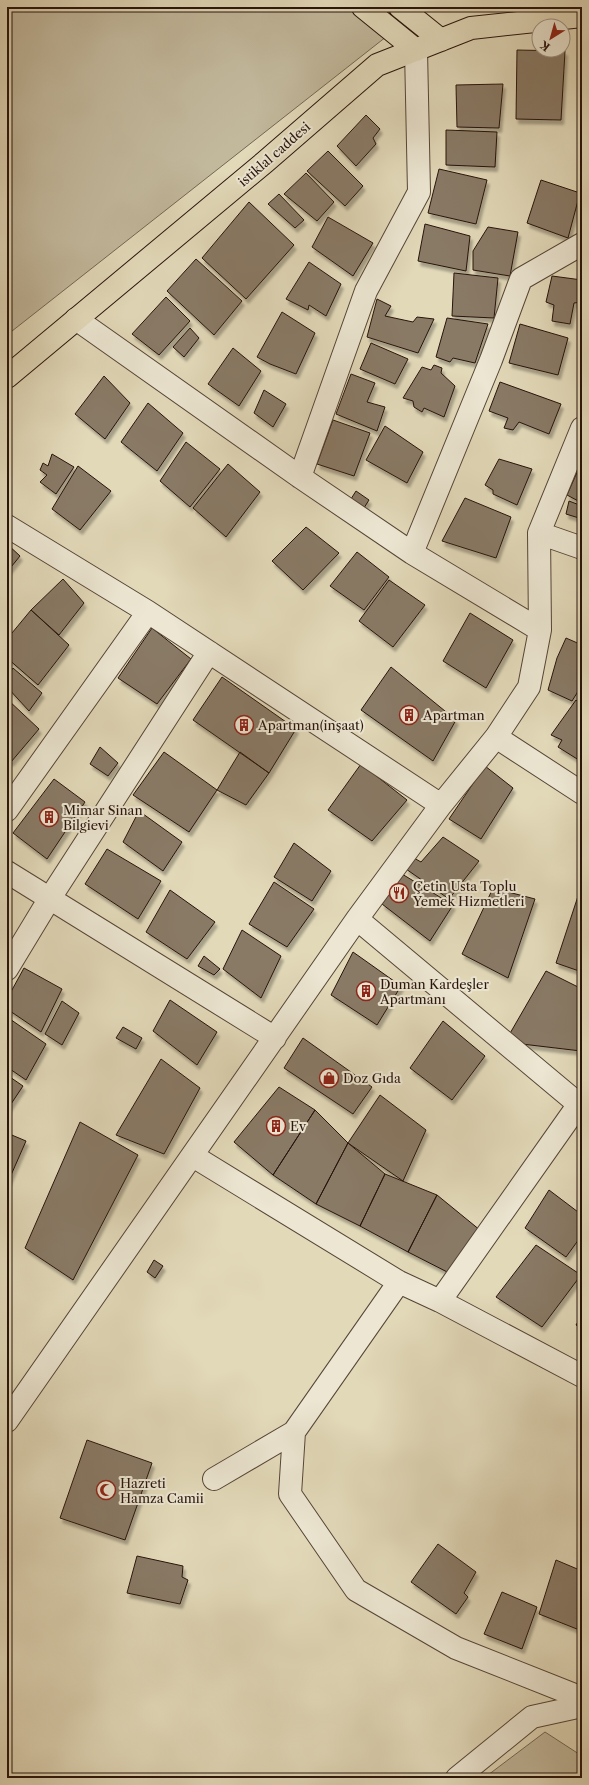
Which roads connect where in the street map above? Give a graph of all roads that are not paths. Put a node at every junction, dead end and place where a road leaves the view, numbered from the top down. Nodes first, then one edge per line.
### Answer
1 (363, 7) edge
2 (400, 7) edge
3 (582, 16) edge
4 (441, 40) junction
5 (416, 50) junction
6 (582, 244) edge
7 (76, 319) junction
8 (7, 377) edge
9 (582, 428) edge
10 (300, 477) junction
11 (7, 526) edge
12 (539, 533) junction
13 (582, 548) edge
14 (412, 553) junction
15 (148, 612) junction
16 (540, 630) junction
17 (209, 652) junction
18 (496, 737) junction
19 (582, 793) edge
20 (441, 805) junction
21 (7, 810) edge
22 (7, 872) edge
23 (50, 898) junction
24 (357, 919) junction
25 (7, 969) edge
26 (275, 1038) junction
27 (580, 1105) edge
28 (193, 1156) junction
29 (399, 1282) junction
30 (440, 1301) junction
31 (582, 1376) edge
32 (7, 1421) edge
33 (294, 1432) junction
34 (214, 1479) dead end
35 (582, 1698) edge
36 (582, 1706) edge
37 (457, 1778) edge

1 - 5 main road
2 - 4 main road
3 - 4 main road, istiklal caddesi
4 - 5 main road, istiklal caddesi
5 - 7 main road, istiklal caddesi
5 - 10 street
6 - 14 street
7 - 8 main road, istiklal caddesi
7 - 10 street
9 - 12 street
10 - 14 street
11 - 15 street
12 - 13 street
12 - 16 street
14 - 16 street
15 - 17 street
15 - 21 street
16 - 18 street
17 - 20 street
17 - 23 street
18 - 19 street
18 - 20 street
20 - 24 street
22 - 23 street
23 - 25 street
23 - 26 street
24 - 26 street
24 - 27 street
26 - 28 street
27 - 30 street
28 - 29 street
28 - 32 street
29 - 30 street
29 - 33 street
30 - 31 street
33 - 34 street
33 - 35 street
36 - 37 street

